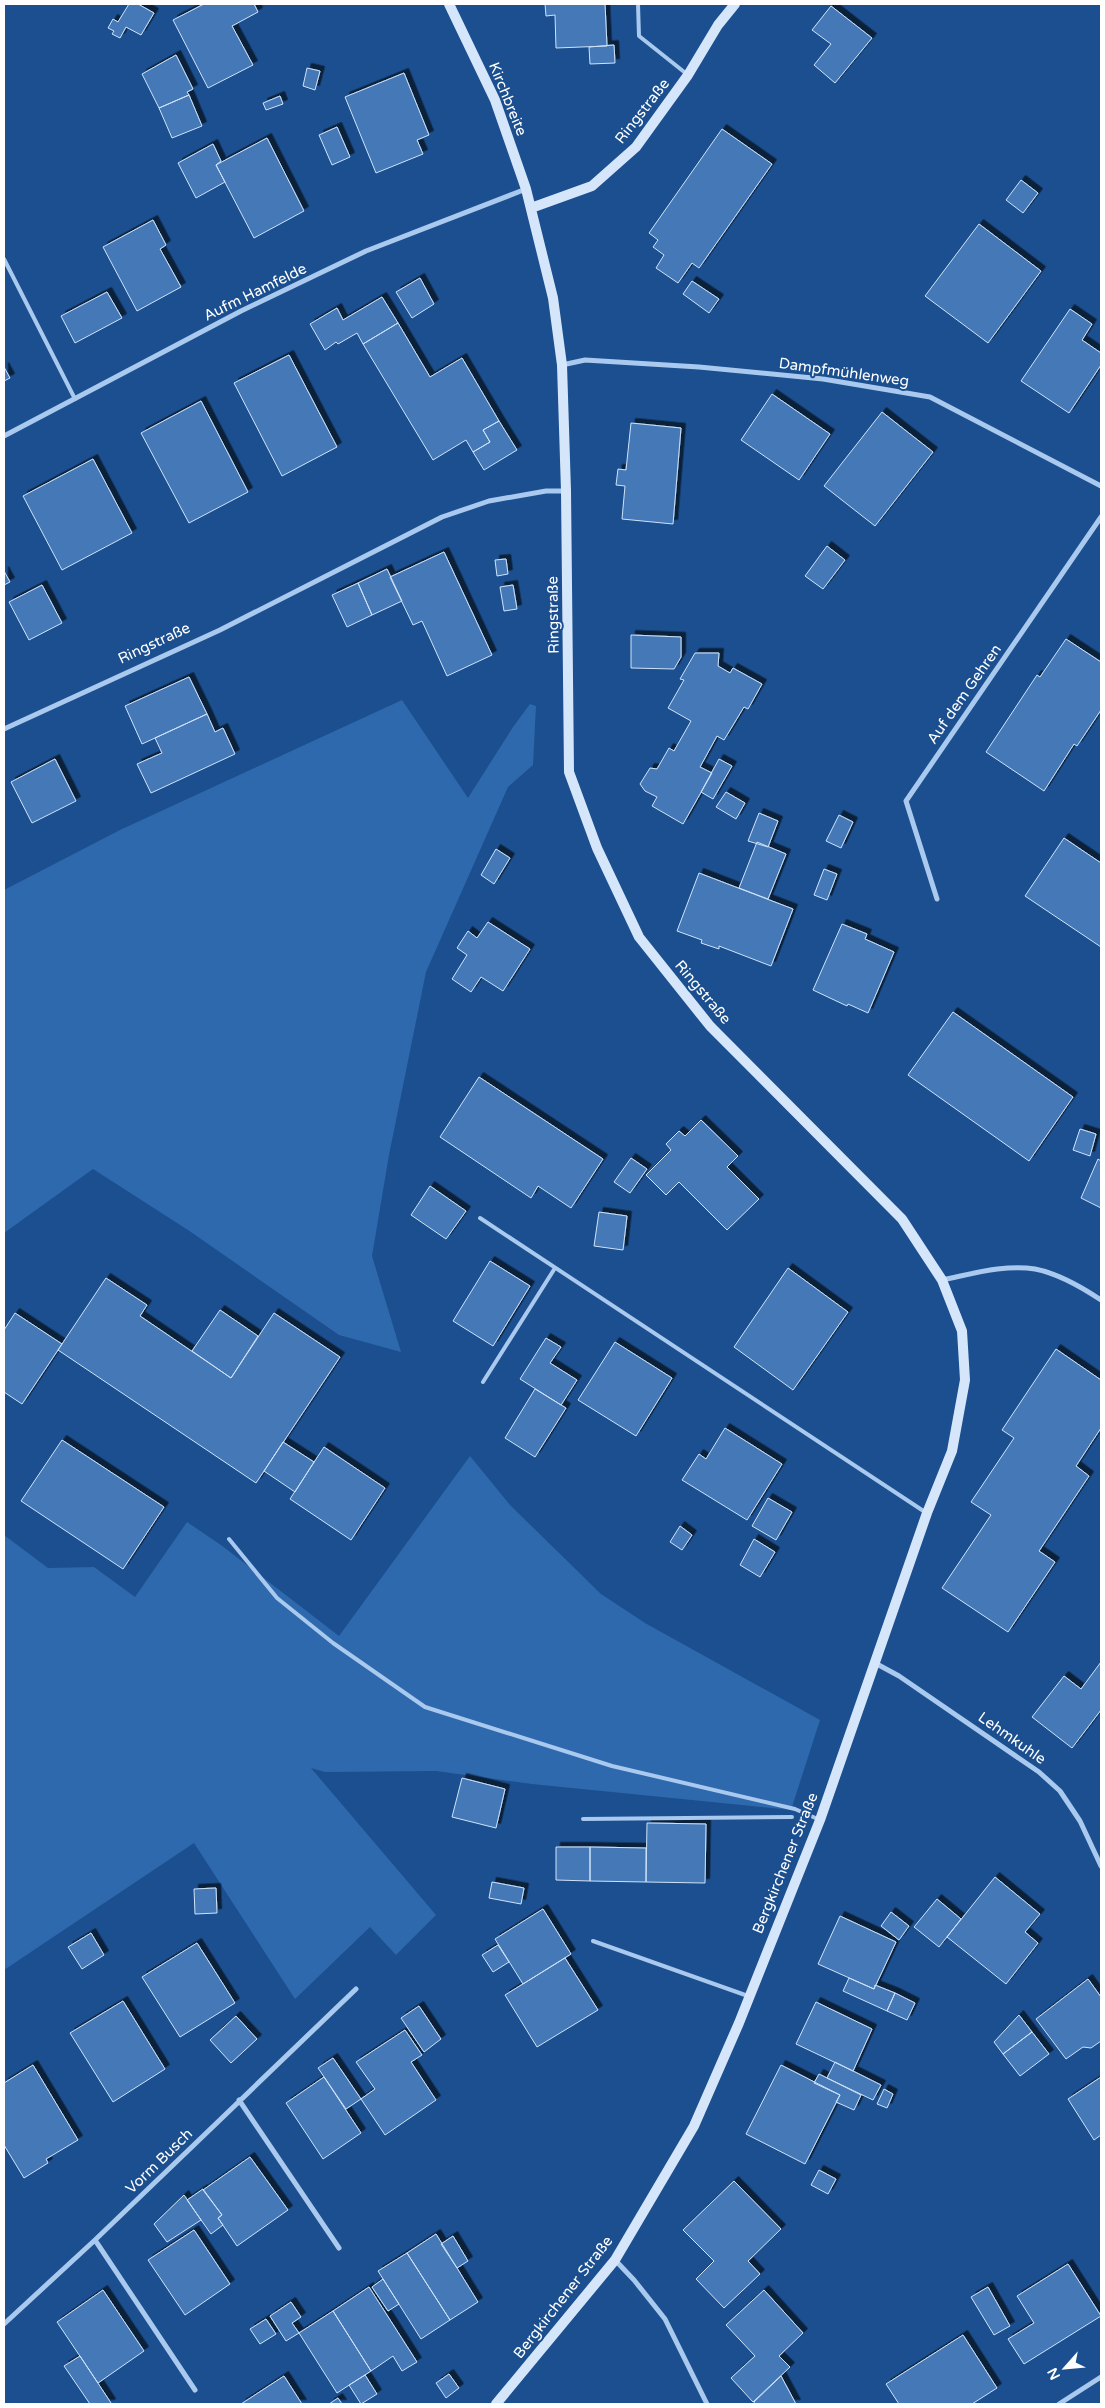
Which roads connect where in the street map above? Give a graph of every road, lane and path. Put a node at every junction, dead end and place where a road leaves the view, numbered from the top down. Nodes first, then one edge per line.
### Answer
1 (448, 4) edge
2 (638, 4) edge
3 (735, 4) edge
4 (688, 75) junction
5 (526, 189) junction
6 (531, 208) junction
7 (4, 259) edge
8 (562, 365) junction
9 (74, 399) junction
10 (4, 436) edge
11 (1101, 486) edge
12 (566, 491) junction
13 (1101, 517) edge
14 (4, 729) edge
15 (937, 899) dead end
16 (480, 1218) dead end
17 (554, 1268) junction
18 (942, 1280) junction
19 (1101, 1300) edge
20 (483, 1382) dead end
21 (927, 1514) junction
22 (229, 1539) dead end
23 (874, 1662) junction
24 (792, 1817) dead end
25 (583, 1818) dead end
26 (820, 1820) junction
27 (1101, 1866) edge
28 (593, 1941) dead end
29 (356, 1989) dead end
30 (748, 1996) junction
31 (239, 2100) junction
32 (95, 2240) junction
33 (339, 2248) dead end
34 (615, 2260) junction
35 (4, 2324) edge
36 (1101, 2377) edge
37 (195, 2390) dead end
38 (496, 2404) edge
39 (707, 2404) edge
40 (1059, 2404) edge

1 - 5 street, Kirchbreite
2 - 4 lane
3 - 4 street, Ringstraße
4 - 6 street, Ringstraße
5 - 6 street, Kirchbreite
5 - 9 street, Aufm Hamfelde
6 - 8 street, Ringstraße
7 - 9 lane
8 - 11 street, Dampfmühlenweg
8 - 12 street, Ringstraße
9 - 10 street, Aufm Hamfelde
12 - 14 street, Ringstraße
12 - 18 street, Ringstraße
13 - 15 street, Auf dem Gehren
16 - 17 lane
17 - 20 lane
17 - 21 lane
18 - 19 street
18 - 21 street, Bergkirchener Straße
21 - 23 street, Bergkirchener Straße
22 - 26 lane
23 - 26 street, Bergkirchener Straße
23 - 27 street, Lehmkuhle
24 - 25 lane
26 - 30 street, Bergkirchener Straße
28 - 30 lane
29 - 31 street, Vorm Busch
30 - 34 street, Bergkirchener Straße
31 - 32 street, Vorm Busch
31 - 33 street
32 - 35 street, Vorm Busch
32 - 37 street
34 - 38 street, Bergkirchener Straße
34 - 39 street
36 - 40 street

